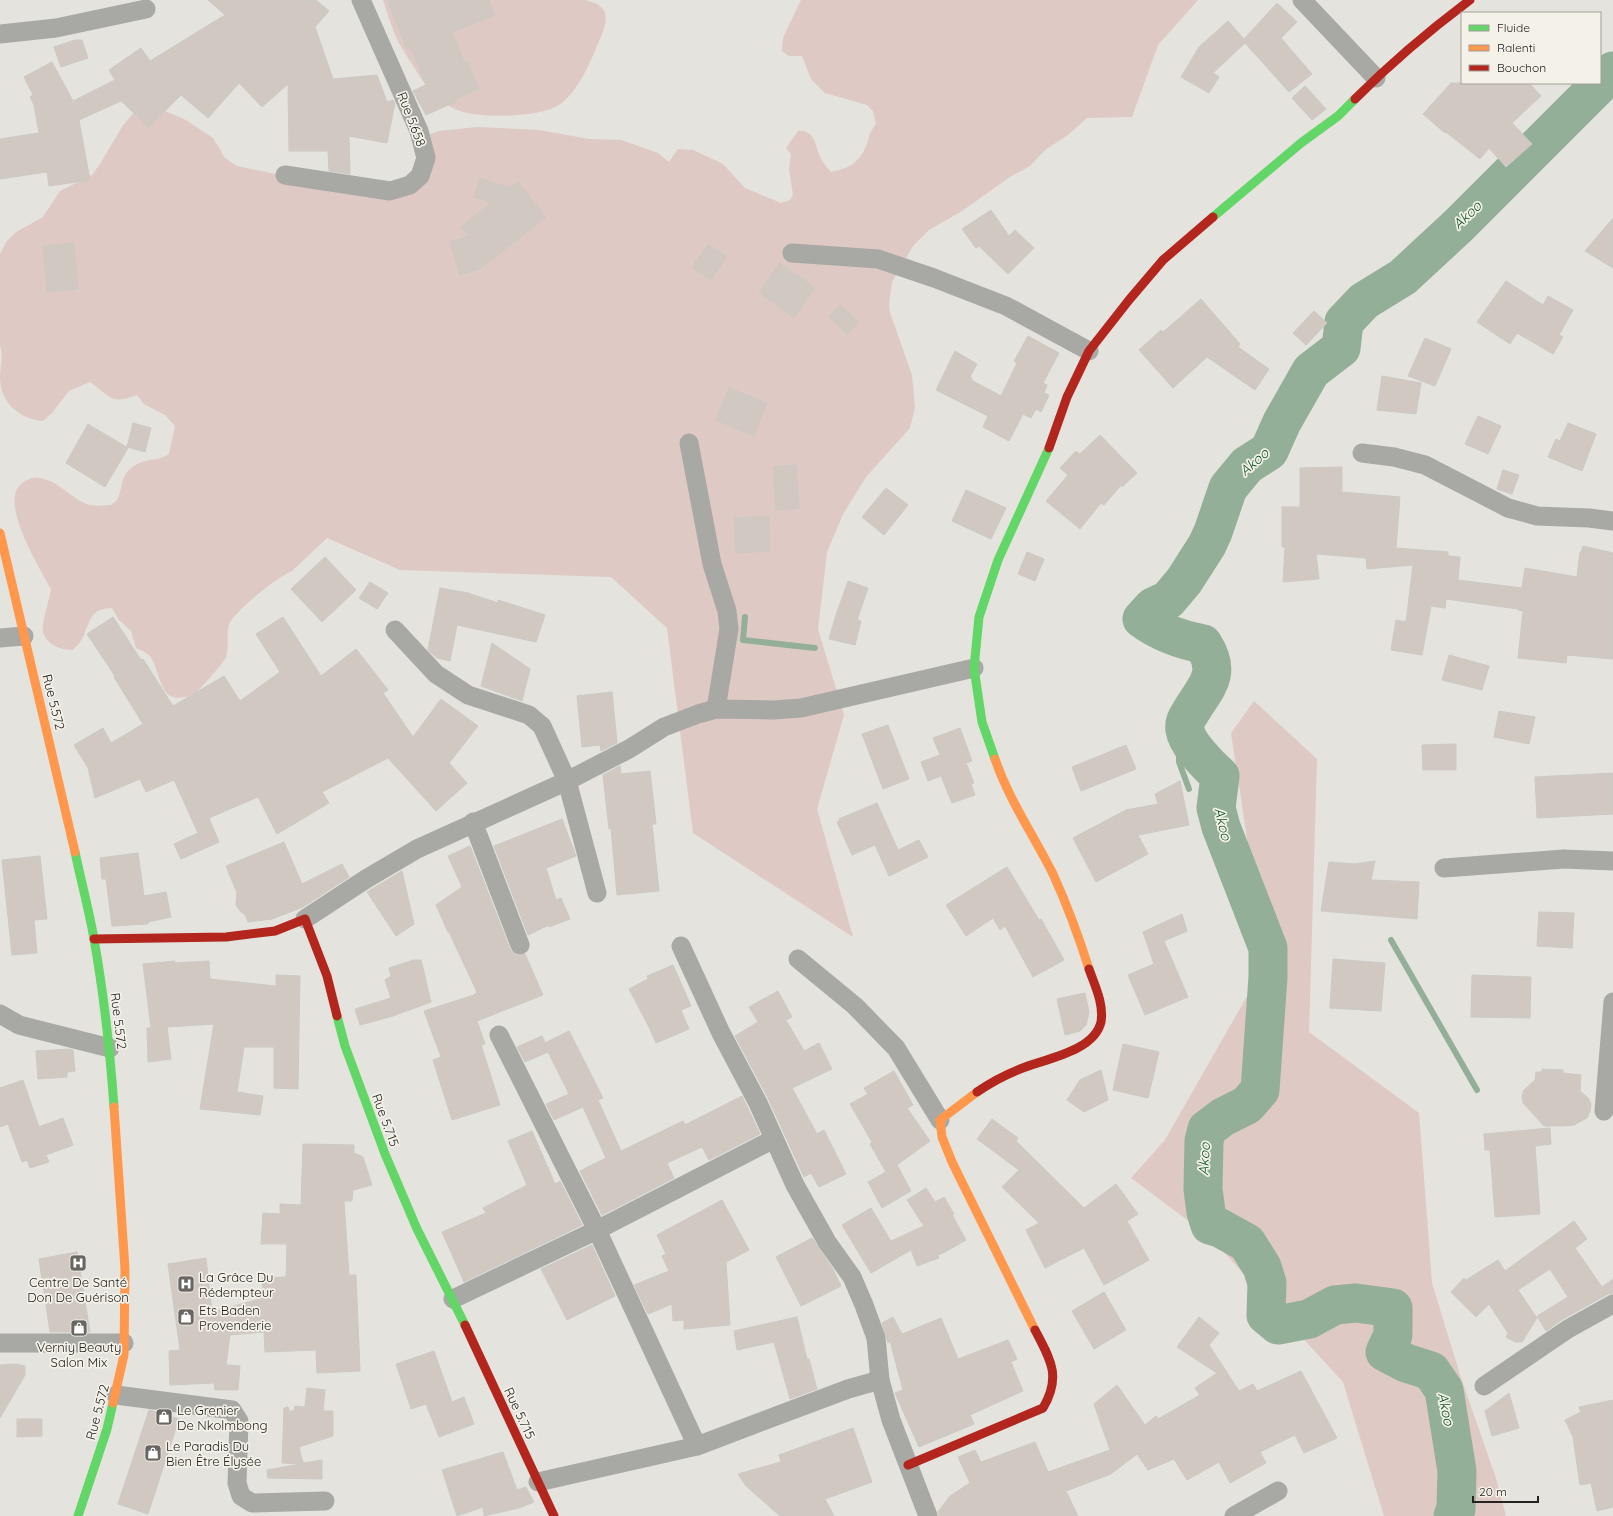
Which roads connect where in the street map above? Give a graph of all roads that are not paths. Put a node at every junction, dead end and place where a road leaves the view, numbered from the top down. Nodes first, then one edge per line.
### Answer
1 (361, 0) edge
2 (1302, 0) edge
3 (1470, 0) edge
4 (146, 9) dead end
5 (0, 34) edge
6 (1376, 78) junction
7 (285, 175) dead end
8 (792, 253) dead end
9 (1089, 351) junction
10 (689, 443) dead end
11 (1362, 453) dead end
12 (1613, 521) edge
13 (0, 533) edge
14 (396, 630) dead end
15 (24, 636) junction
16 (0, 638) edge
17 (974, 668) junction
18 (716, 709) junction
19 (567, 781) junction
20 (473, 822) junction
21 (1613, 861) edge
22 (1444, 868) dead end
23 (597, 893) dead end
24 (305, 919) junction
25 (94, 939) junction
26 (520, 945) dead end
27 (681, 946) dead end
28 (798, 959) dead end
29 (1613, 1002) edge
30 (0, 1014) edge
31 (499, 1035) dead end
32 (110, 1048) junction
33 (1604, 1111) dead end
34 (940, 1120) junction
35 (774, 1139) junction
36 (597, 1230) junction
37 (453, 1299) junction
38 (1613, 1304) edge
39 (124, 1343) junction
40 (0, 1344) edge
41 (880, 1380) junction
42 (1484, 1386) dead end
43 (116, 1395) junction
44 (697, 1446) junction
45 (908, 1465) junction
46 (538, 1482) junction
47 (1278, 1491) dead end
48 (325, 1501) dead end
49 (78, 1516) edge
50 (554, 1516) edge
51 (928, 1516) edge
52 (1234, 1516) edge

1 - 7 street, Rue 5.658
2 - 6 street
3 - 6 street
4 - 5 street
6 - 9 street
8 - 9 street
9 - 17 street
10 - 18 street
11 - 12 street
13 - 15 street, Rue 5.572
14 - 19 street
15 - 16 street
15 - 25 street, Rue 5.572
17 - 18 street
17 - 34 street
18 - 19 street
19 - 20 street
19 - 23 street
20 - 24 street
20 - 26 street
21 - 22 street
24 - 25 street
24 - 37 street, Rue 5.715
25 - 32 street, Rue 5.572
27 - 35 street
28 - 34 street
29 - 33 street
30 - 32 street
31 - 36 street
32 - 39 street, Rue 5.572
34 - 45 street
35 - 36 street
35 - 41 street
36 - 37 street
36 - 44 street
37 - 46 street, Rue 5.715
38 - 42 street
39 - 40 street
39 - 43 street, Rue 5.572
41 - 44 street
41 - 45 street
43 - 48 street
43 - 49 street, Rue 5.572
44 - 46 street
45 - 51 street
46 - 50 street, Rue 5.715
47 - 52 street

